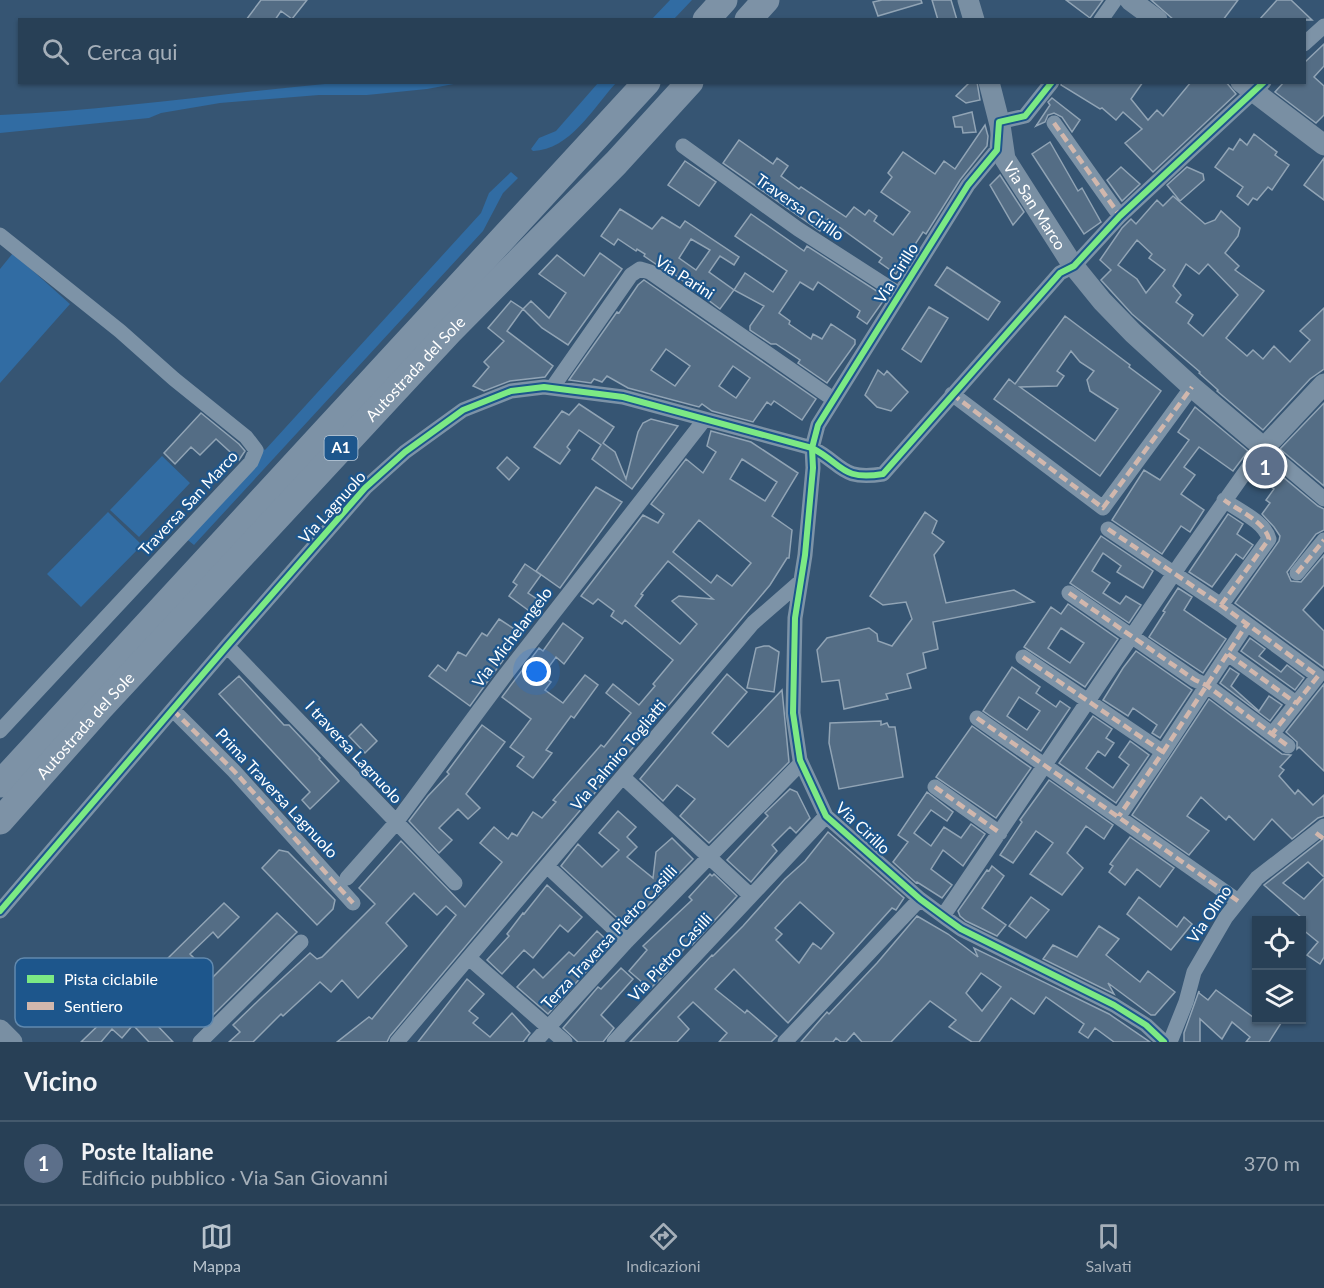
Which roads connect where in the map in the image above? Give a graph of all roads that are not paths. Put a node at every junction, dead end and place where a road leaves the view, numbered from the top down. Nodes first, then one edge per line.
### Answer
1 (724, 0) edge
2 (766, 0) edge
3 (968, 0) edge
4 (1115, 0) edge
5 (1130, 0) edge
6 (708, 18) edge
7 (750, 18) edge
8 (973, 18) edge
9 (1102, 18) edge
10 (1153, 18) edge
11 (1324, 26) edge
12 (1306, 43) edge
13 (645, 84) edge
14 (688, 84) edge
15 (990, 84) edge
16 (1050, 84) edge
17 (1253, 86) edge
18 (1003, 121) junction
19 (1054, 123) dead end
20 (683, 146) dead end
21 (1324, 146) edge
22 (1120, 216) junction
23 (0, 235) edge
24 (1074, 266) junction
25 (899, 294) junction
26 (1324, 384) edge
27 (1192, 387) junction
28 (552, 388) junction
29 (952, 394) junction
30 (833, 399) junction
31 (705, 419) junction
32 (812, 448) junction
33 (1264, 448) junction
34 (1324, 499) edge
35 (1224, 500) junction
36 (1108, 529) dead end
37 (1324, 540) edge
38 (1174, 573) junction
39 (1297, 573) dead end
40 (800, 582) junction
41 (1069, 593) dead end
42 (1221, 605) junction
43 (1247, 624) junction
44 (1131, 638) junction
45 (227, 646) junction
46 (1228, 654) junction
47 (1023, 657) dead end
48 (1206, 685) junction
49 (1090, 701) junction
50 (1296, 703) junction
51 (172, 710) junction
52 (977, 718) dead end
53 (0, 731) edge
54 (1272, 734) junction
55 (1288, 746) dead end
56 (1163, 752) junction
57 (801, 763) junction
58 (1046, 765) junction
59 (623, 777) junction
60 (0, 784) edge
61 (934, 787) dead end
62 (826, 816) junction
63 (1119, 816) junction
64 (0, 821) edge
65 (395, 823) junction
66 (1000, 832) junction
67 (1321, 833) edge
68 (710, 857) junction
69 (547, 866) junction
70 (347, 878) dead end
71 (455, 883) dead end
72 (751, 896) junction
73 (920, 899) junction
74 (1238, 901) junction
75 (353, 903) dead end
76 (0, 911) edge
77 (944, 916) junction
78 (627, 941) junction
79 (301, 942) dead end
80 (469, 958) junction
81 (548, 1028) junction
82 (0, 1030) edge
83 (12, 1042) edge
84 (200, 1042) edge
85 (397, 1042) edge
86 (535, 1042) edge
87 (565, 1042) edge
88 (614, 1042) edge
89 (785, 1042) edge
90 (1164, 1042) edge
91 (1170, 1042) edge

1 - 6 highway
2 - 7 highway
3 - 8 main road
4 - 9 street
5 - 10 main road
11 - 12 street
13 - 60 highway, Autostrada del Sole / A1
14 - 64 highway, Autostrada del Sole / A1
15 - 18 main road, Via San Marco
16 - 18 street
17 - 21 main road
17 - 22 street
18 - 24 main road, Via San Marco
18 - 25 street, Via Cirillo
19 - 22 street
20 - 25 street, Traversa Cirillo
22 - 24 street
23 - 53 street, Traversa San Marco
24 - 27 main road, Via San Marco
24 - 29 street
25 - 30 street, Via Cirillo
26 - 33 main road
27 - 29 street
27 - 33 main road, Via San Marco
28 - 30 street, Via Parini
28 - 31 street, Via Lagnuolo
28 - 45 street, Via Lagnuolo
29 - 32 street
30 - 32 street, Via Cirillo
31 - 32 street, Via Lagnuolo
31 - 65 street, Via Michelangelo
32 - 40 street, Via Cirillo
33 - 34 street, Via San Marco
33 - 35 street
35 - 38 street
35 - 42 street
36 - 38 street
37 - 39 street
38 - 42 street
38 - 44 street
40 - 57 street, Via Cirillo
40 - 59 street, Via Palmiro Togliatti
41 - 44 street
42 - 43 street
43 - 46 street
43 - 50 street
44 - 48 street
44 - 49 street
45 - 51 street, Via Lagnuolo
45 - 65 street, I traversa Lagnuolo
46 - 48 street
46 - 50 street
47 - 49 street
48 - 54 street
48 - 56 street
49 - 56 street
49 - 58 street
50 - 54 street
51 - 75 street, Prima Traversa Lagnuolo
51 - 76 street, Via Lagnuolo
52 - 58 street
54 - 55 street
56 - 63 street
57 - 62 street, Via Cirillo
57 - 68 street, Terza Traversa Pietro Casilli
58 - 63 street
58 - 66 street
59 - 68 street
59 - 69 street, Via Palmiro Togliatti
61 - 66 street
62 - 72 street, Via Pietro Casilli
62 - 73 street, Via Cirillo
63 - 74 street
65 - 70 street, Via Michelangelo
65 - 71 street, I traversa Lagnuolo
66 - 77 street
67 - 74 street, Via Olmo
68 - 72 street
68 - 78 street, Terza Traversa Pietro Casilli
69 - 78 street
69 - 80 street, Via Palmiro Togliatti
72 - 88 street, Via Pietro Casilli
73 - 77 street, Via Cirillo
73 - 89 street
74 - 91 street, Via Olmo
77 - 90 street, Via Cirillo
78 - 81 street, Terza Traversa Pietro Casilli
79 - 84 street
80 - 81 street
80 - 85 street, Via Palmiro Togliatti
81 - 86 street, Terza Traversa Pietro Casilli
81 - 87 street
82 - 83 main road

